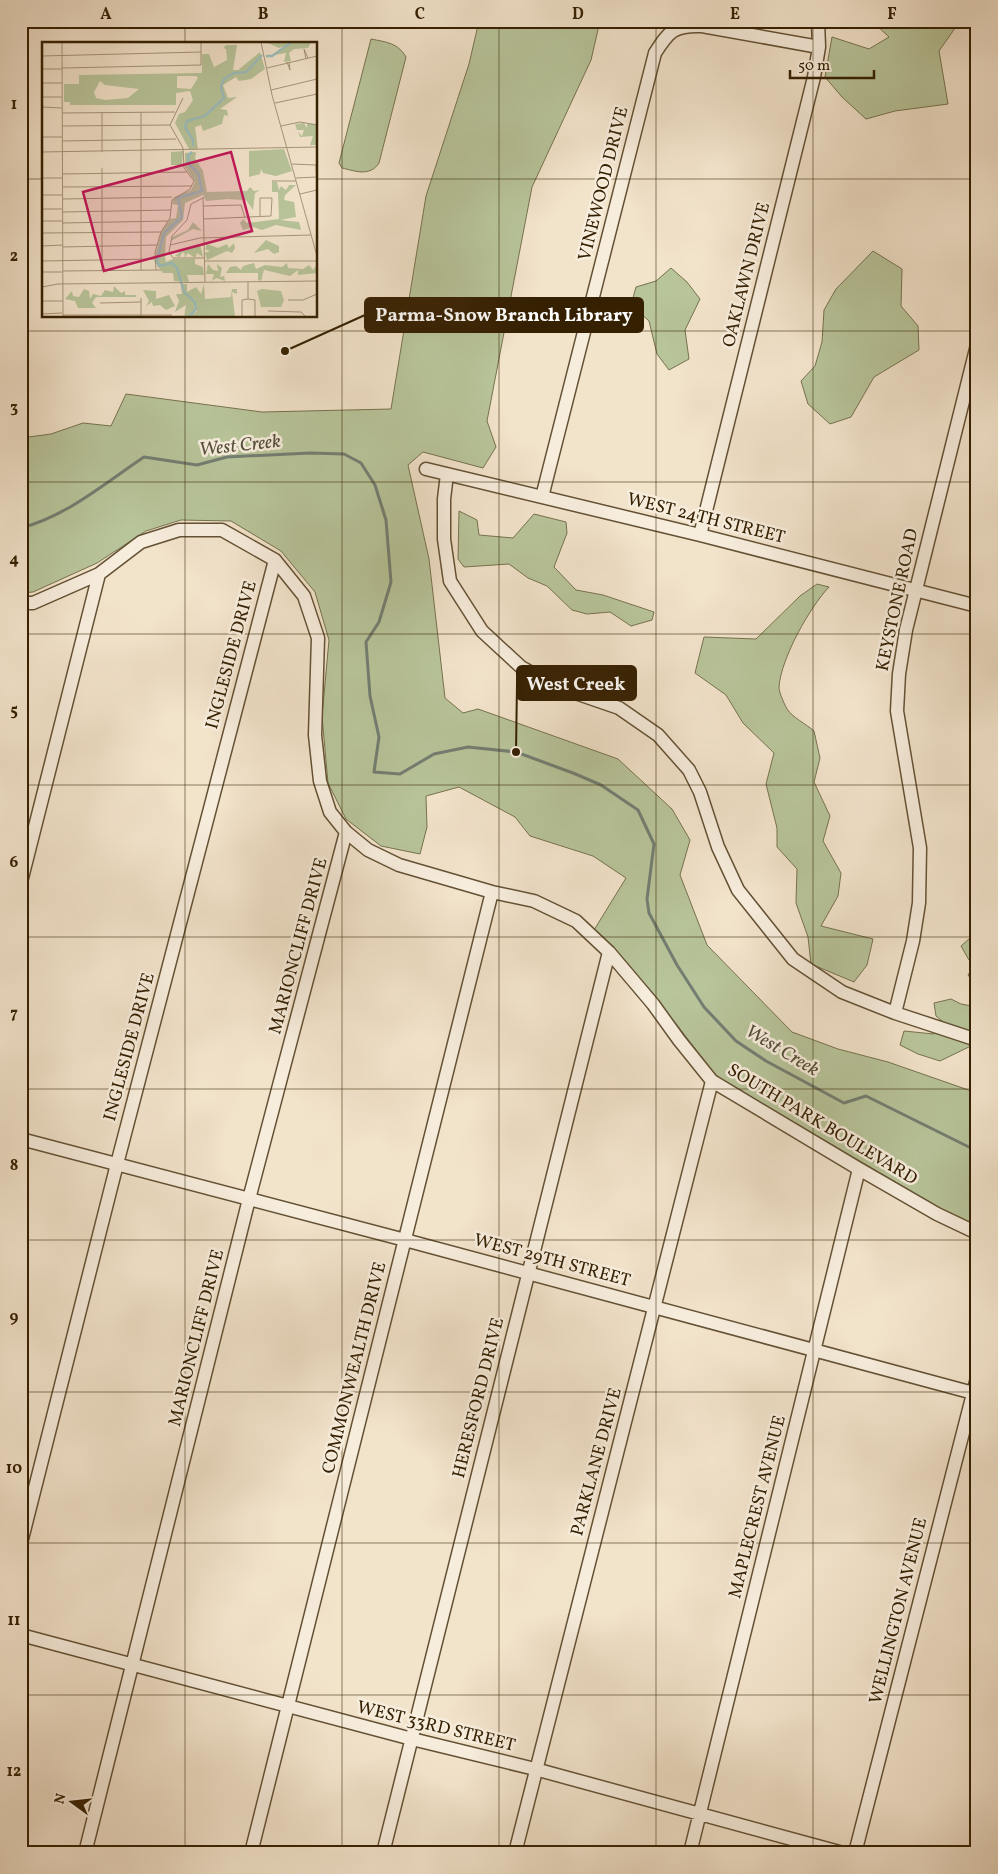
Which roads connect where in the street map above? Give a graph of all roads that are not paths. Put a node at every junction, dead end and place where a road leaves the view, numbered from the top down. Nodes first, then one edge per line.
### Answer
1 (818, 21) edge
2 (819, 47) junction
3 (977, 344) edge
4 (426, 469) dead end
5 (447, 474) junction
6 (542, 497) junction
7 (700, 535) junction
8 (275, 560) junction
9 (99, 574) junction
10 (916, 590) junction
11 (21, 602) edge
12 (977, 606) edge
13 (346, 832) junction
14 (21, 882) edge
15 (492, 892) junction
16 (609, 952) junction
17 (895, 1013) junction
18 (977, 1040) edge
19 (712, 1081) junction
20 (21, 1139) edge
21 (117, 1164) junction
22 (860, 1169) junction
23 (250, 1199) junction
24 (977, 1233) edge
25 (405, 1240) junction
26 (528, 1272) junction
27 (656, 1307) junction
28 (815, 1350) junction
29 (977, 1378) edge
30 (975, 1393) edge
31 (21, 1543) edge
32 (21, 1635) edge
33 (134, 1665) junction
34 (288, 1706) junction
35 (412, 1739) junction
36 (535, 1770) junction
37 (700, 1814) junction
38 (86, 1853) edge
39 (251, 1853) edge
40 (383, 1853) edge
41 (515, 1853) edge
42 (690, 1853) edge
43 (843, 1853) edge
44 (855, 1853) edge

1 - 2 street, OAKLAWN DRIVE
2 - 6 street, VINEWOOD DRIVE
2 - 7 street, OAKLAWN DRIVE
3 - 10 street, KEYSTONE ROAD
4 - 5 street, WEST 24TH STREET
5 - 6 street, WEST 24TH STREET
5 - 17 street
6 - 7 street, WEST 24TH STREET
7 - 10 street, WEST 24TH STREET
8 - 9 street, SOUTH PARK BOULEVARD
8 - 13 street, SOUTH PARK BOULEVARD
8 - 21 street, INGLESIDE DRIVE
9 - 11 street, SOUTH PARK BOULEVARD
9 - 14 street
10 - 12 street, WEST 24TH STREET
10 - 17 street, KEYSTONE ROAD
13 - 15 street, SOUTH PARK BOULEVARD
13 - 23 street, MARIONCLIFF DRIVE
15 - 16 street, SOUTH PARK BOULEVARD
15 - 25 street, COMMONWEALTH DRIVE
16 - 19 street, SOUTH PARK BOULEVARD
16 - 26 street, HERESFORD DRIVE
17 - 18 street
19 - 22 street, SOUTH PARK BOULEVARD
19 - 27 street, PARKLANE DRIVE
20 - 21 street, WEST 29TH STREET
21 - 23 street, WEST 29TH STREET
21 - 31 street, INGLESIDE DRIVE
22 - 24 street, SOUTH PARK BOULEVARD
22 - 28 street, MAPLECREST AVENUE
23 - 25 street, WEST 29TH STREET
23 - 33 street, MARIONCLIFF DRIVE
25 - 26 street, WEST 29TH STREET
25 - 34 street, COMMONWEALTH DRIVE
26 - 27 street, WEST 29TH STREET
26 - 35 street, HERESFORD DRIVE
27 - 28 street, WEST 29TH STREET
27 - 36 street, PARKLANE DRIVE
28 - 30 street, WEST 29TH STREET
28 - 37 street, MAPLECREST AVENUE
29 - 30 street, WELLINGTON AVENUE
30 - 44 street, WELLINGTON AVENUE
32 - 33 street, WEST 33RD STREET
33 - 34 street, WEST 33RD STREET
33 - 38 street, MARIONCLIFF DRIVE
34 - 35 street, WEST 33RD STREET
34 - 39 street, COMMONWEALTH DRIVE
35 - 36 street, WEST 33RD STREET
35 - 40 street, HERESFORD DRIVE
36 - 37 street, WEST 33RD STREET
36 - 41 street, PARKLANE DRIVE
37 - 42 street, MAPLECREST AVENUE
37 - 43 street, WEST 33RD STREET

